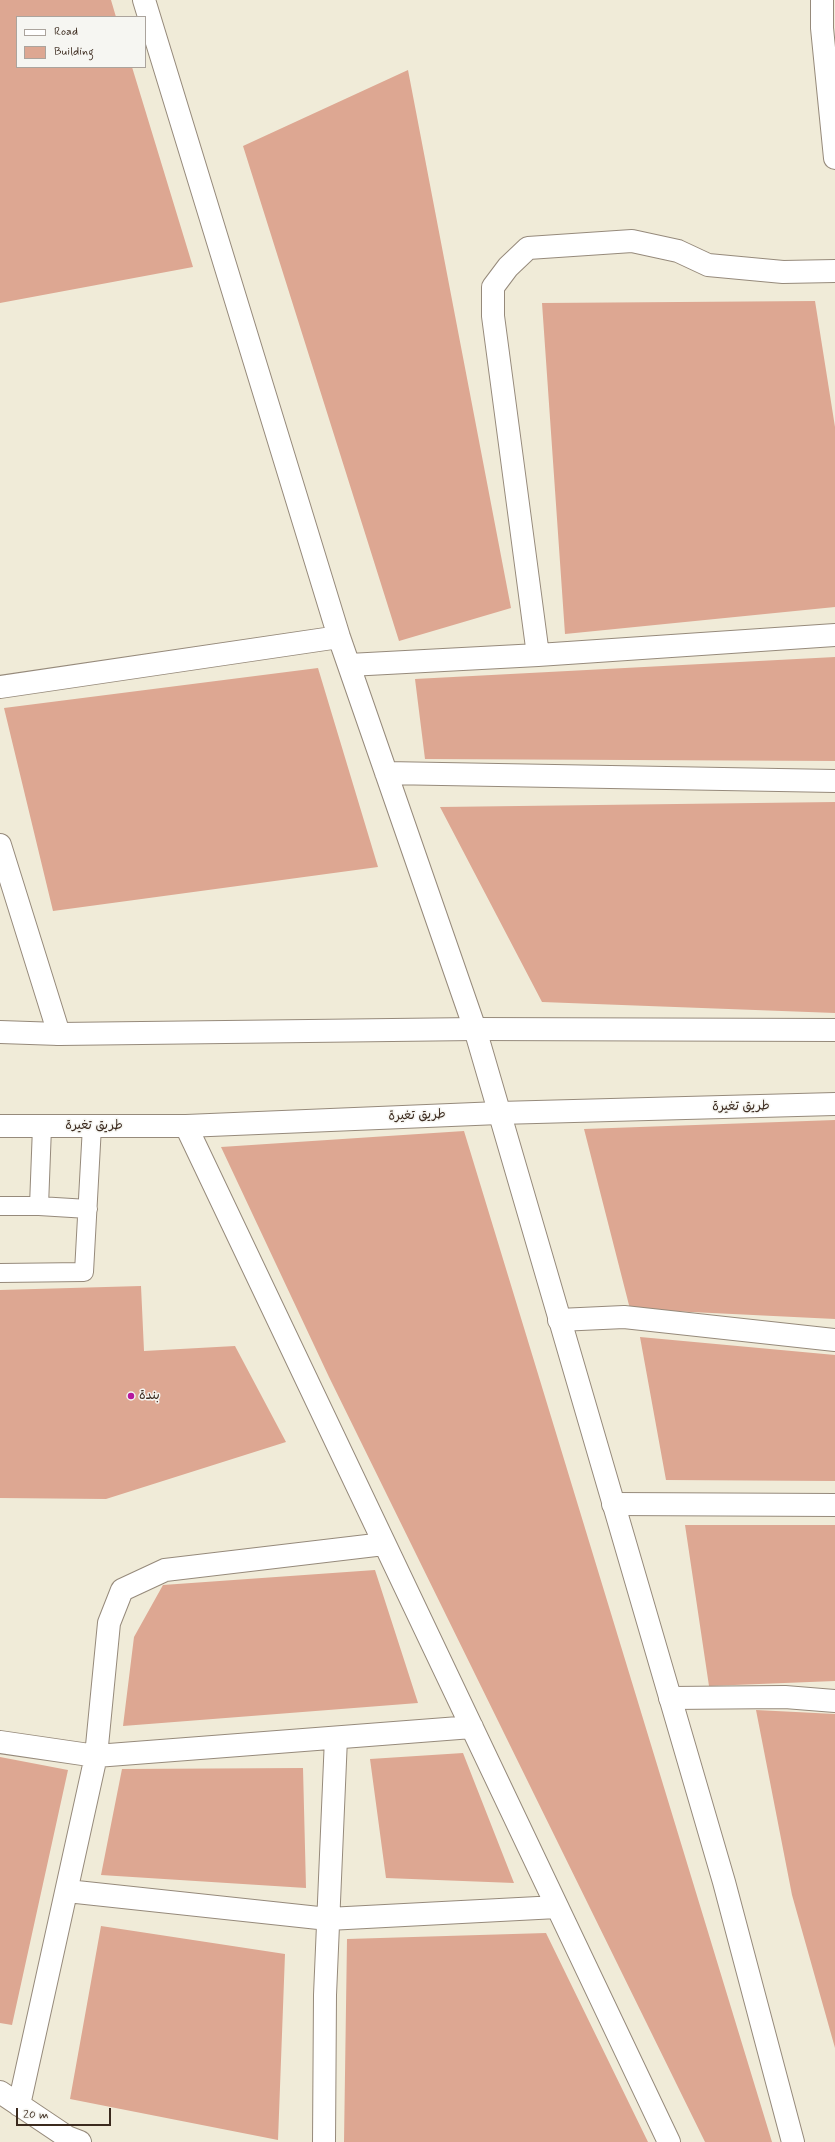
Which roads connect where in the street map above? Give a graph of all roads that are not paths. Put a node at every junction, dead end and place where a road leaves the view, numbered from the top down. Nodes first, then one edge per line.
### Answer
1 (144, 0) edge
2 (822, 0) edge
3 (835, 158) edge
4 (835, 271) edge
5 (835, 635) edge
6 (339, 637) junction
7 (538, 655) junction
8 (349, 665) junction
9 (0, 687) edge
10 (386, 773) junction
11 (835, 781) edge
12 (0, 845) edge
13 (475, 1029) junction
14 (835, 1030) edge
15 (0, 1032) edge
16 (59, 1034) junction
17 (835, 1104) edge
18 (499, 1113) junction
19 (0, 1126) edge
20 (92, 1126) junction
21 (186, 1126) junction
22 (42, 1127) junction
23 (0, 1206) edge
24 (39, 1206) junction
25 (88, 1209) junction
26 (0, 1273) edge
27 (559, 1320) junction
28 (835, 1340) edge
29 (613, 1504) junction
30 (835, 1505) edge
31 (384, 1544) junction
32 (670, 1698) junction
33 (835, 1701) edge
34 (472, 1728) junction
35 (336, 1738) junction
36 (0, 1742) edge
37 (96, 1756) junction
38 (66, 1891) junction
39 (557, 1907) junction
40 (328, 1919) junction
41 (0, 2092) edge
42 (19, 2105) junction
43 (71, 2140) edge
44 (324, 2142) edge
45 (669, 2142) edge
46 (793, 2142) edge

1 - 6 street
2 - 3 street
4 - 7 street
5 - 7 street
6 - 8 street
6 - 9 street
7 - 8 street
8 - 10 street
10 - 11 street
10 - 13 street
12 - 16 street
13 - 14 street
13 - 16 street
13 - 18 street
15 - 16 street
17 - 18 street, طريق تغيرة
18 - 21 street, طريق تغيرة
18 - 27 street
19 - 22 street, طريق تغيرة
20 - 21 street, طريق تغيرة
20 - 22 street, طريق تغيرة
20 - 25 lane
21 - 31 street
22 - 24 lane
23 - 24 lane
24 - 25 lane
25 - 26 lane
27 - 28 street
27 - 29 street
29 - 30 street
29 - 32 street
31 - 34 street
31 - 37 street
32 - 33 street
32 - 46 street
34 - 35 street
34 - 39 street
35 - 37 street
35 - 40 street
36 - 37 street
37 - 38 street
38 - 40 street
38 - 42 street
39 - 40 street
39 - 45 street
40 - 44 street
41 - 42 street
42 - 43 street

